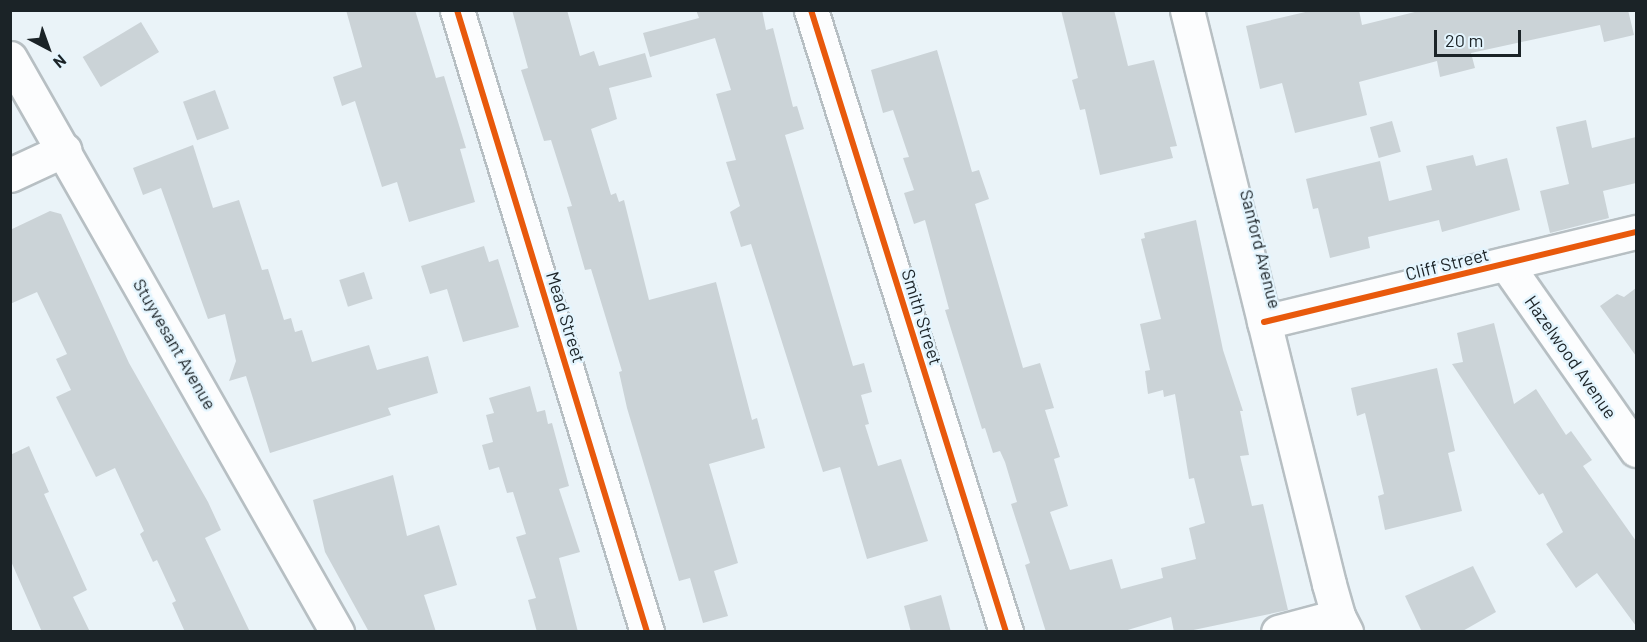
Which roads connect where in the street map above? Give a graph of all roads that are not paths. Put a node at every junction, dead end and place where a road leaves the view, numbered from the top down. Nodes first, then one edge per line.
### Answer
1 (457, 10) edge
2 (811, 10) edge
3 (1187, 10) edge
4 (10, 58) edge
5 (64, 150) junction
6 (10, 176) edge
7 (1636, 232) edge
8 (1506, 264) junction
9 (1264, 322) junction
10 (1636, 450) edge
11 (1342, 624) edge
12 (337, 632) edge
13 (647, 632) edge
14 (1005, 632) edge
15 (1278, 632) edge

1 - 13 street, Mead Street
2 - 14 street, Smith Street
3 - 9 street, Sanford Avenue
4 - 5 street, Stuyvesant Avenue
5 - 6 street
5 - 12 street, Stuyvesant Avenue
7 - 8 street, Cliff Street
8 - 9 street, Cliff Street
8 - 10 street, Hazelwood Avenue
9 - 11 street, Sanford Avenue
11 - 15 street

